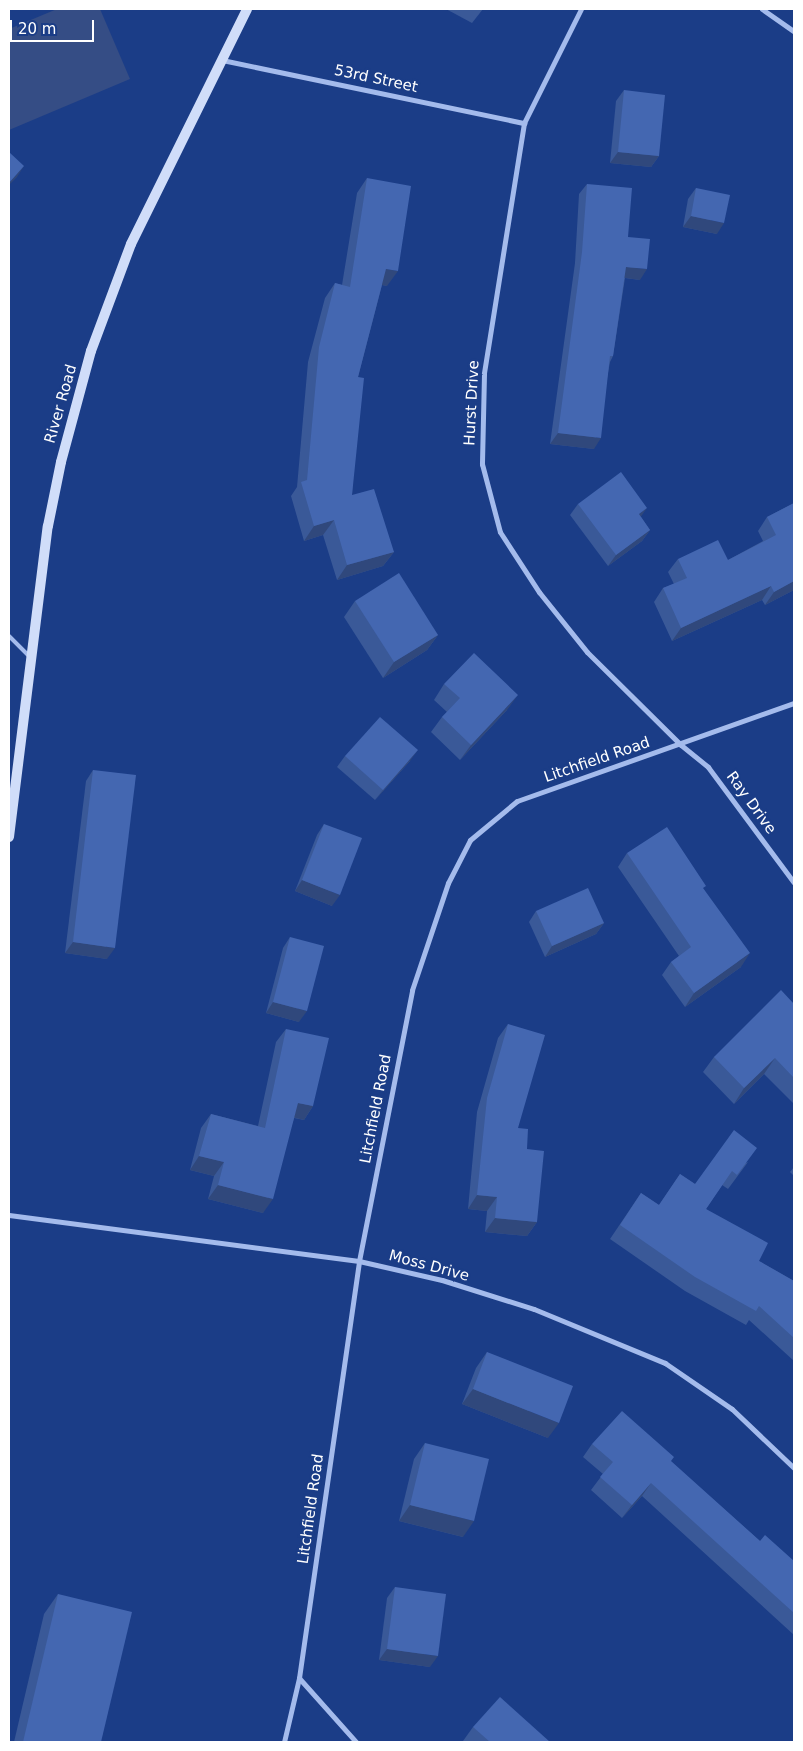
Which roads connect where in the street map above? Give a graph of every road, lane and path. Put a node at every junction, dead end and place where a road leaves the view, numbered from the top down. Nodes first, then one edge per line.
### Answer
1 (247, 9) edge
2 (581, 9) edge
3 (762, 9) edge
4 (794, 31) edge
5 (222, 60) junction
6 (524, 123) junction
7 (9, 636) edge
8 (31, 658) junction
9 (794, 703) edge
10 (681, 745) junction
11 (9, 838) edge
12 (794, 883) edge
13 (9, 1215) edge
14 (359, 1261) junction
15 (794, 1468) edge
16 (300, 1678) junction
17 (284, 1742) edge
18 (356, 1742) edge

1 - 5 main road, River Road
2 - 6 street, Hurst Drive
3 - 4 street
5 - 6 street, 53rd Street
5 - 8 main road, River Road
6 - 10 street, Hurst Drive
7 - 8 lane
8 - 11 main road, River Road
9 - 10 street, Litchfield Road
10 - 12 street, Ray Drive
10 - 14 street, Litchfield Road
13 - 14 street, Moss Drive
14 - 15 street, Moss Drive
14 - 16 street, Litchfield Road
16 - 17 street, Litchfield Road
16 - 18 street

